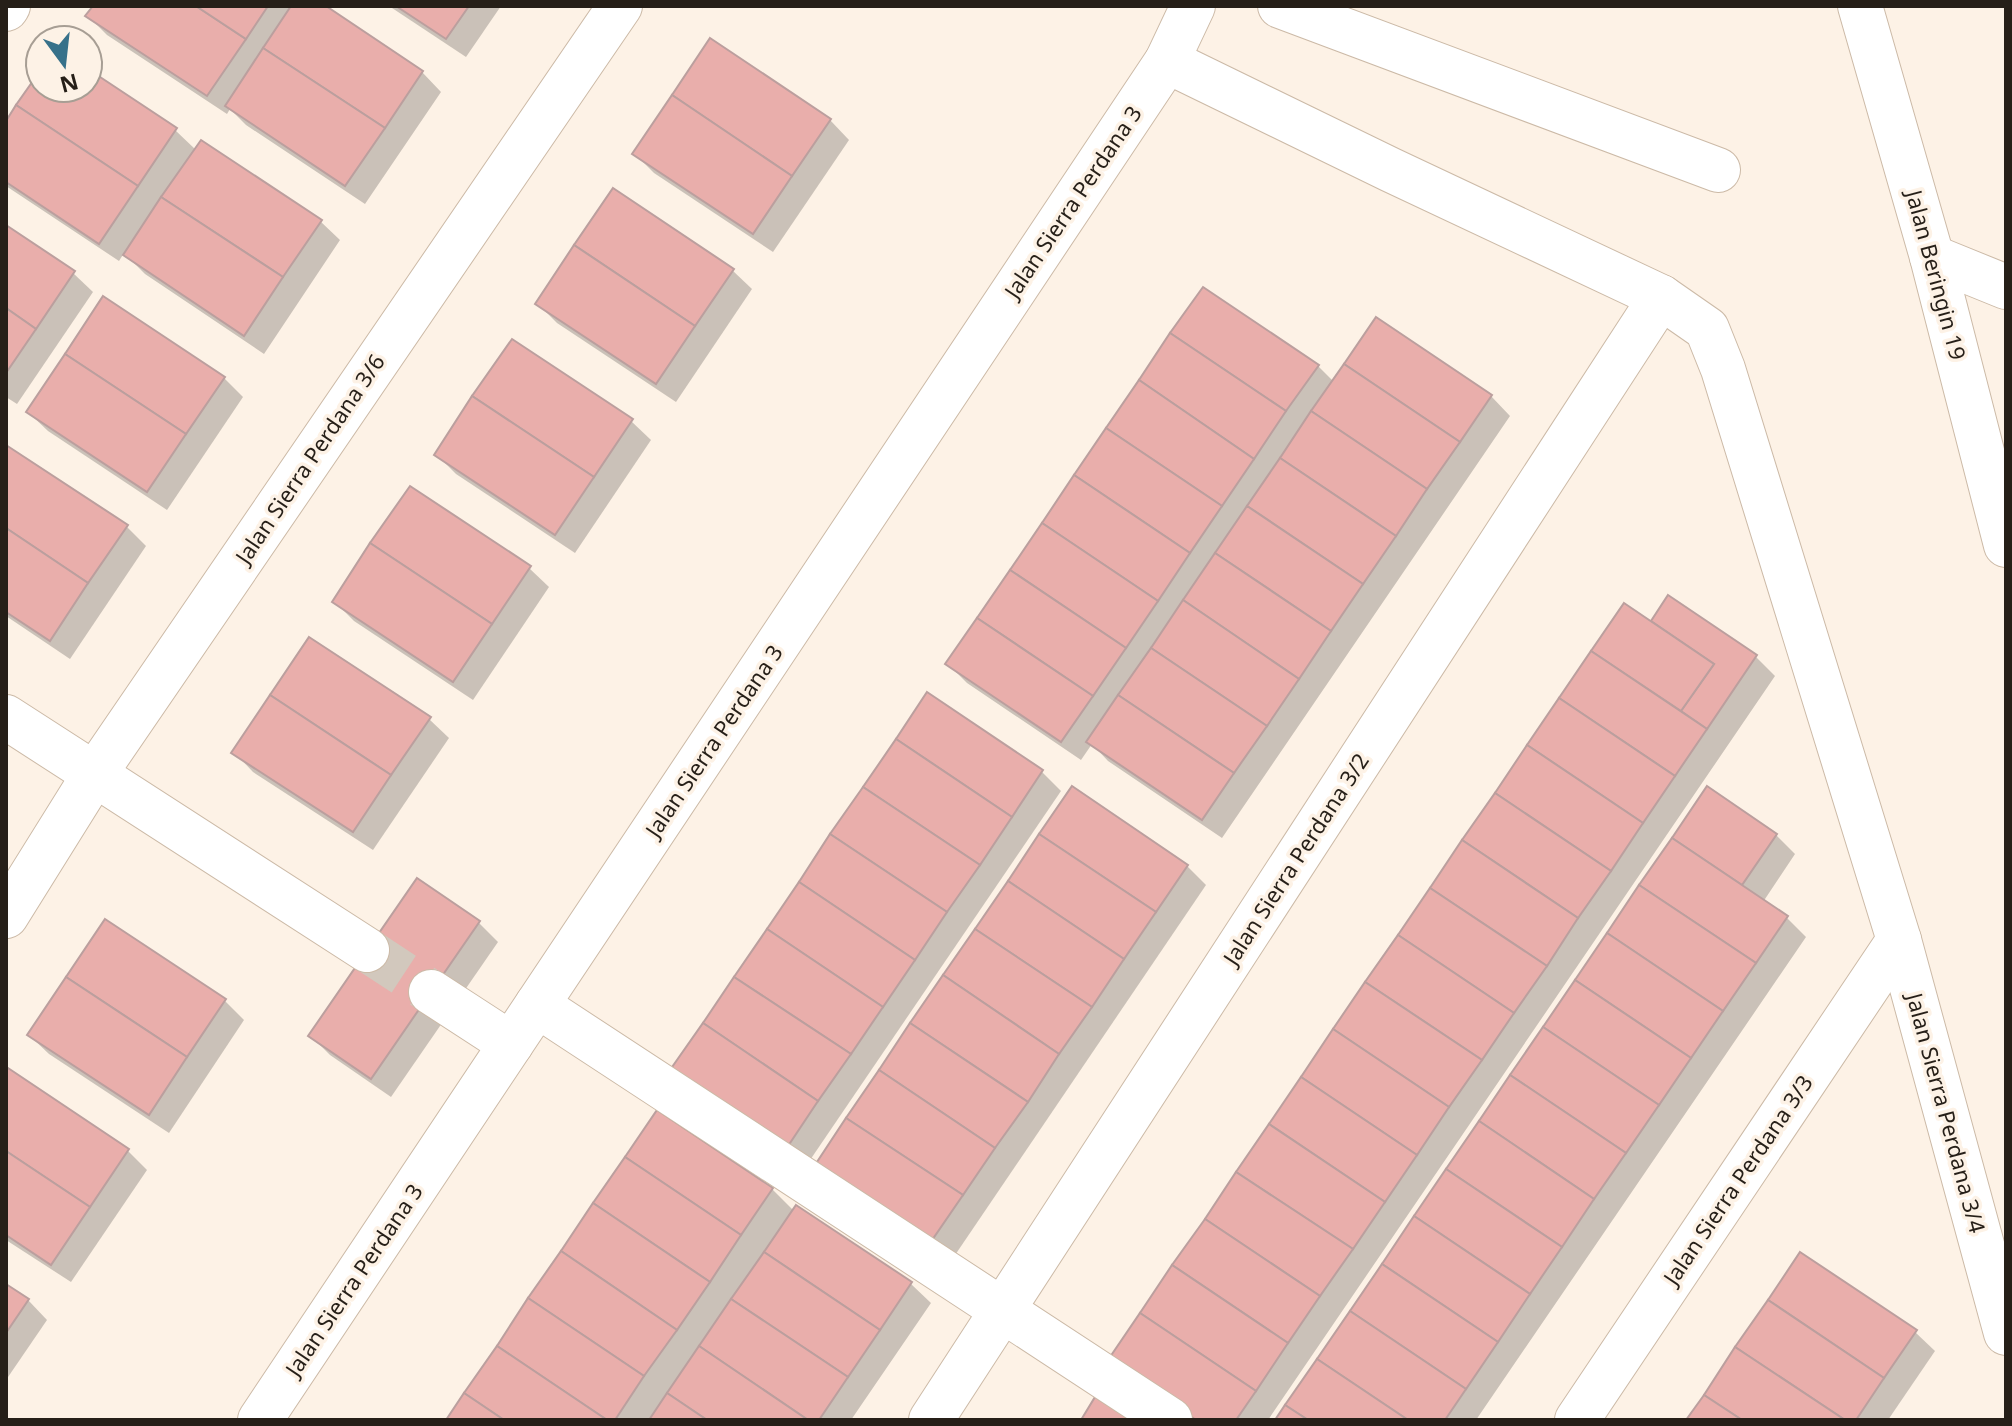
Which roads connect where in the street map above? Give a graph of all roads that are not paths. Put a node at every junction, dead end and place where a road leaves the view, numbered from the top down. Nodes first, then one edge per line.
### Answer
1 (620, 6) edge
2 (1193, 6) edge
3 (1280, 6) edge
4 (1860, 6) edge
5 (1167, 61) junction
6 (1718, 170) dead end
7 (1932, 257) junction
8 (2006, 287) edge
9 (1661, 297) junction
10 (2006, 545) edge
11 (6, 717) edge
12 (94, 775) junction
13 (6, 916) edge
14 (1899, 940) junction
15 (367, 950) tunnel mouth
16 (431, 992) tunnel mouth
17 (537, 1005) junction
18 (511, 1044) junction
19 (1002, 1310) junction
20 (2006, 1333) edge
21 (260, 1420) edge
22 (931, 1420) edge
23 (1170, 1420) edge
24 (1577, 1420) edge

1 - 12 street, Jalan Sierra Perdana 3/6
2 - 5 street, Jalan Sierra Perdana 3
3 - 6 street
4 - 7 street, Jalan Beringin 19
5 - 9 street, Jalan Sierra Perdana 3/4
5 - 17 street, Jalan Sierra Perdana 3
7 - 8 street
7 - 10 street, Jalan Beringin 19
9 - 14 street, Jalan Sierra Perdana 3/4
9 - 19 street, Jalan Sierra Perdana 3/2
11 - 12 street
12 - 13 street, Jalan Sierra Perdana 3/6
12 - 15 street
14 - 20 street, Jalan Sierra Perdana 3/4
14 - 24 street, Jalan Sierra Perdana 3/3
16 - 18 street
17 - 18 street, Jalan Sierra Perdana 3
17 - 19 street
18 - 21 street, Jalan Sierra Perdana 3
19 - 22 street, Jalan Sierra Perdana 3/2
19 - 23 street

